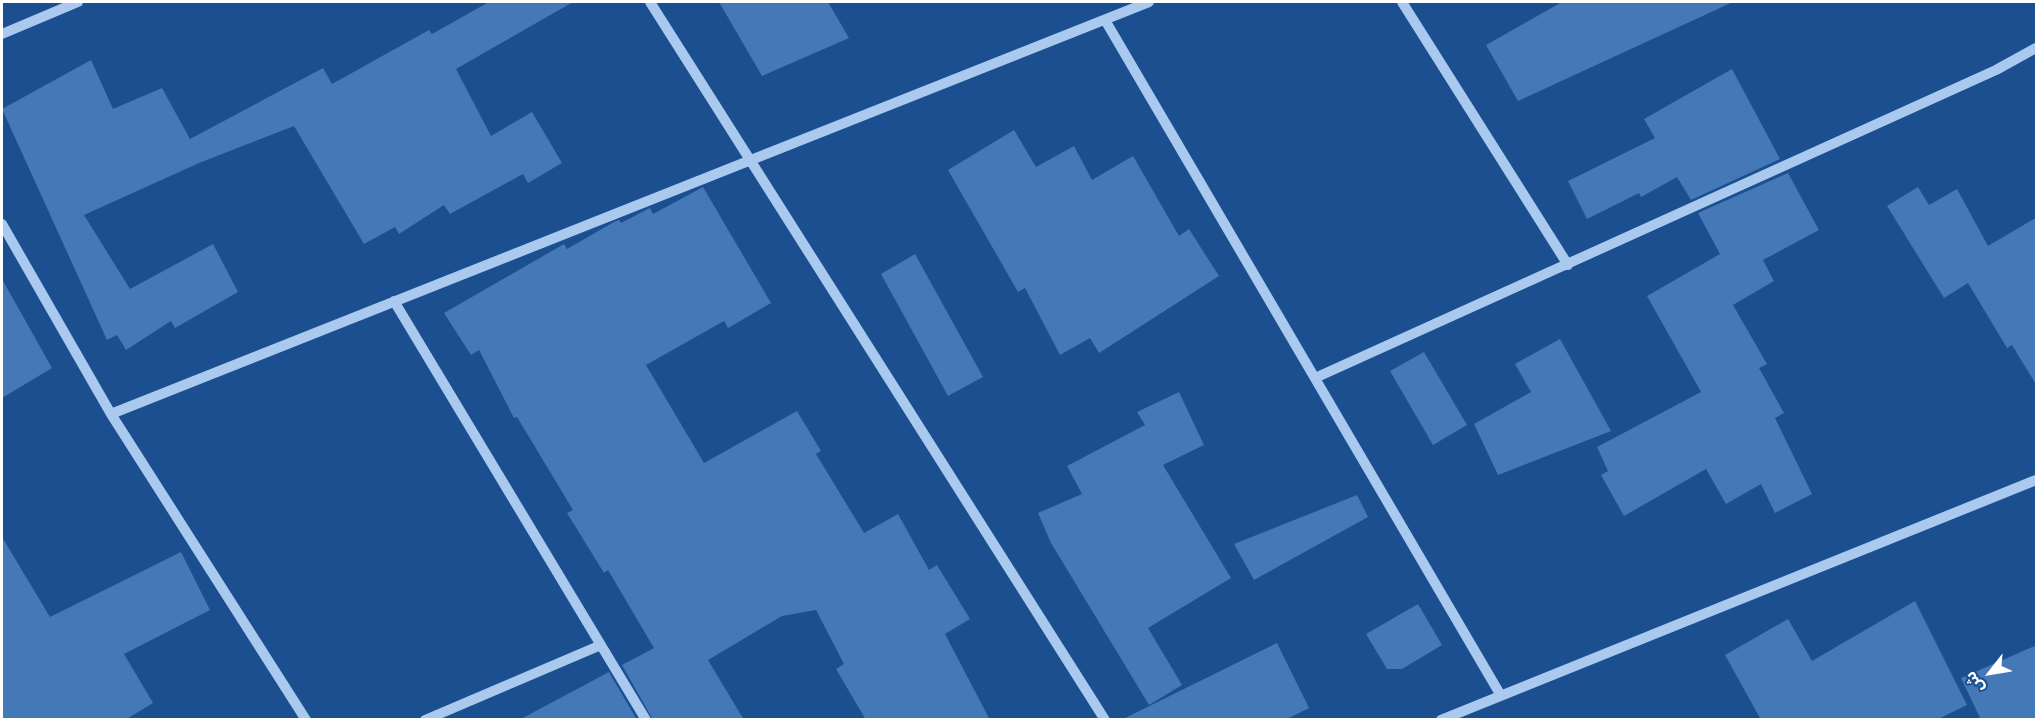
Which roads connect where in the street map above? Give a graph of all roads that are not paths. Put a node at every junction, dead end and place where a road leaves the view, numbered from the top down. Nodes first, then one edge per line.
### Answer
1 (78, 2) edge
2 (650, 2) edge
3 (1149, 2) edge
4 (1402, 2) edge
5 (1105, 20) junction
6 (2, 34) edge
7 (2037, 48) edge
8 (749, 159) junction
9 (2, 224) edge
10 (1568, 265) junction
11 (394, 301) junction
12 (1315, 378) junction
13 (111, 414) junction
14 (2037, 480) edge
15 (601, 645) junction
16 (1500, 694) junction
17 (306, 720) edge
18 (425, 720) edge
19 (646, 720) edge
20 (1105, 720) edge
21 (1441, 720) edge

1 - 6 street
2 - 8 street
3 - 5 street
4 - 10 street
5 - 8 street
5 - 12 street
7 - 10 street
8 - 11 street
8 - 20 street
9 - 13 street
10 - 12 street
11 - 13 street
11 - 15 street
12 - 16 street
13 - 17 street
14 - 16 street
15 - 18 street
15 - 19 street
16 - 21 street

